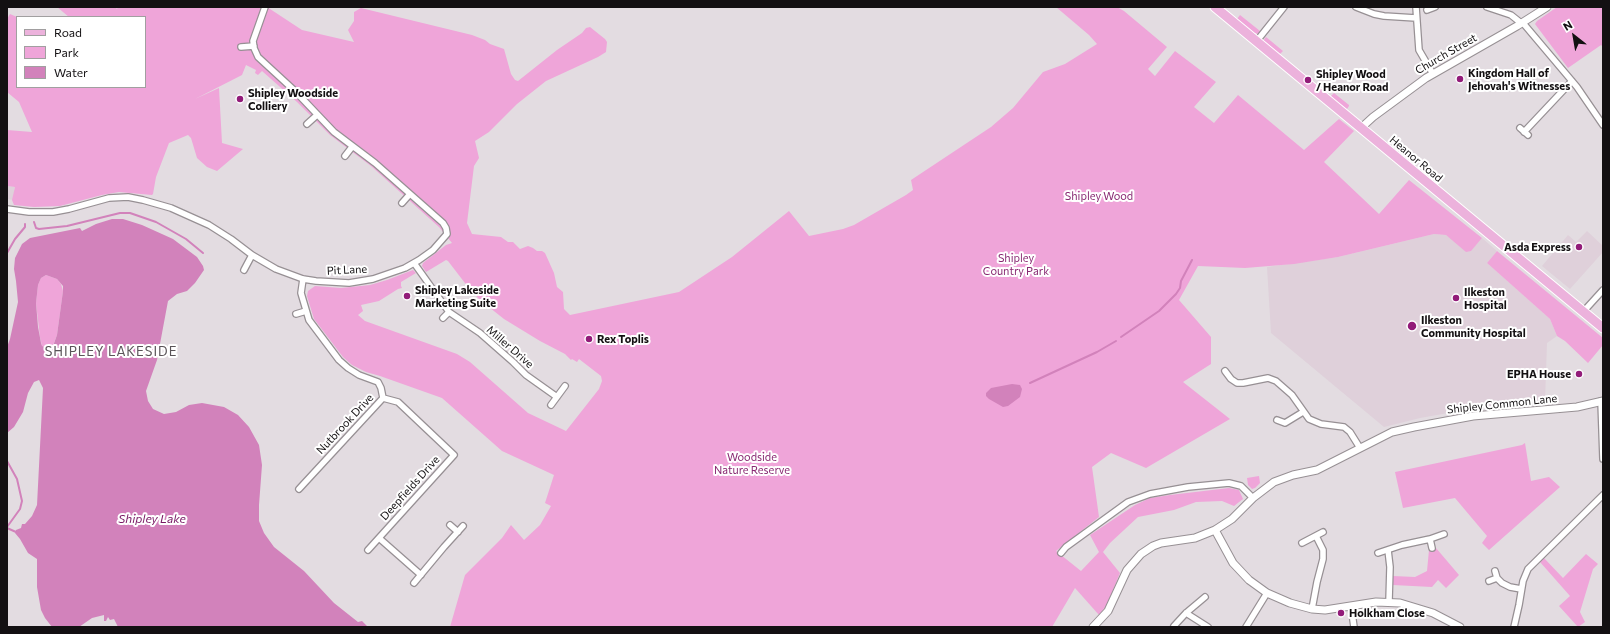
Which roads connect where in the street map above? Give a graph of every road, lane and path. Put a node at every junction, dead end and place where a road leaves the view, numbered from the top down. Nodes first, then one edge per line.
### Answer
1 (265, 7) edge
2 (1215, 7) edge
3 (1284, 7) edge
4 (1356, 7) edge
5 (1416, 7) edge
6 (1435, 7) edge
7 (1487, 7) edge
8 (1547, 7) edge
9 (1427, 10) dead end
10 (1416, 18) junction
11 (1522, 23) junction
12 (1256, 42) junction
13 (254, 46) junction
14 (241, 47) dead end
15 (1433, 74) junction
16 (1572, 81) junction
17 (317, 115) junction
18 (307, 124) dead end
19 (1603, 125) edge
20 (1361, 128) junction
21 (1524, 132) dead end
22 (352, 147) junction
23 (345, 156) dead end
24 (410, 194) junction
25 (402, 203) dead end
26 (7, 209) edge
27 (252, 255) junction
28 (414, 263) junction
29 (244, 270) dead end
30 (303, 279) junction
31 (1603, 290) edge
32 (306, 311) junction
33 (449, 312) junction
34 (1583, 312) junction
35 (296, 314) dead end
36 (443, 318) dead end
37 (1603, 328) edge
38 (1225, 371) dead end
39 (1234, 382) junction
40 (565, 386) dead end
41 (1230, 387) dead end
42 (557, 397) junction
43 (383, 398) junction
44 (1602, 401) edge
45 (551, 405) dead end
46 (1303, 412) junction
47 (1277, 420) dead end
48 (1360, 448) junction
49 (1603, 459) edge
50 (298, 489) dead end
51 (1603, 495) edge
52 (1254, 498) junction
53 (450, 525) dead end
54 (463, 526) dead end
55 (1215, 530) junction
56 (458, 532) junction
57 (1323, 532) dead end
58 (1444, 534) dead end
59 (1316, 536) junction
60 (379, 538) junction
61 (1430, 540) junction
62 (1302, 543) dead end
63 (1432, 548) dead end
64 (368, 550) dead end
65 (1388, 550) junction
66 (1061, 553) dead end
67 (1378, 553) dead end
68 (1495, 571) dead end
69 (421, 575) junction
70 (1497, 578) junction
71 (1489, 581) dead end
72 (414, 583) dead end
73 (1521, 589) junction
74 (1267, 593) junction
75 (1205, 597) dead end
76 (1389, 601) junction
77 (1351, 606) junction
78 (1312, 609) junction
79 (1186, 613) junction
80 (1448, 624) edge
81 (1174, 626) dead end
82 (1093, 627) edge
83 (1208, 627) edge
84 (1246, 627) edge
85 (1354, 627) edge
86 (1460, 627) edge
87 (1514, 627) edge

1 - 13 street
2 - 12 main road, Heanor Road
3 - 12 street
4 - 10 street
5 - 10 street
6 - 9 street
7 - 11 street
8 - 11 street, Church Street
10 - 15 street
11 - 15 street, Church Street
11 - 16 street
12 - 20 main road, Heanor Road
13 - 14 street
13 - 17 street, Pit Lane
15 - 20 street, Church Street
16 - 19 street
16 - 21 street
17 - 18 street
17 - 22 street, Pit Lane
20 - 34 main road, Heanor Road
22 - 23 street
22 - 24 street, Pit Lane
24 - 25 street
24 - 28 street, Pit Lane
26 - 27 street, Pit Lane
27 - 29 street
27 - 30 street, Pit Lane
28 - 30 street, Pit Lane
28 - 33 street, Miller Drive
30 - 32 street, Nutbrook Drive
31 - 34 street
32 - 35 street
32 - 43 street, Nutbrook Drive
33 - 36 street
33 - 42 street, Miller Drive
34 - 37 main road, Heanor Road
38 - 39 street
39 - 41 street
39 - 46 street
40 - 42 street
42 - 45 street
43 - 50 street, Nutbrook Drive
43 - 60 street, Deepfields Drive
44 - 48 street, Shipley Common Lane
44 - 49 street
46 - 47 street
46 - 48 street
48 - 52 street, Shipley Common Lane
51 - 73 street
52 - 55 street, Shipley Common Lane
52 - 66 street
53 - 56 street
54 - 56 street
55 - 74 street
55 - 82 street, Shipley Common Lane
56 - 69 street
57 - 59 street
58 - 61 street
59 - 62 street
59 - 78 street
60 - 64 street, Deepfields Drive
60 - 69 street
61 - 63 street
61 - 65 street
65 - 67 street
65 - 76 street
68 - 70 street
69 - 72 street
70 - 71 street
70 - 73 street
73 - 87 street
74 - 78 street
74 - 84 street
75 - 79 street
76 - 77 street
76 - 80 street
77 - 78 street
77 - 85 street
79 - 81 street
79 - 83 street
80 - 86 street

